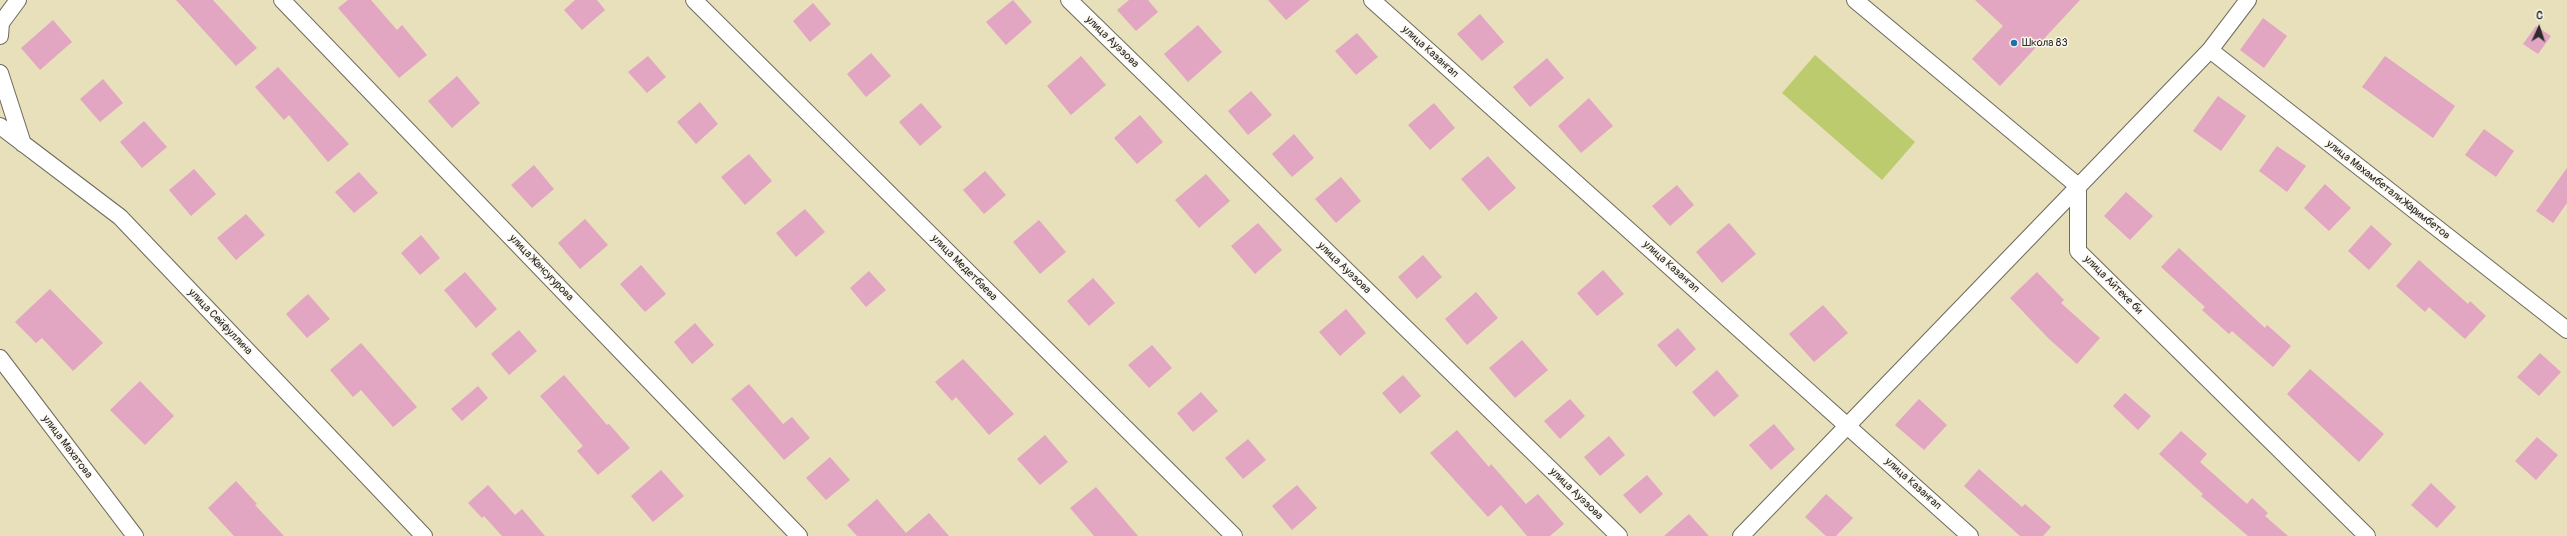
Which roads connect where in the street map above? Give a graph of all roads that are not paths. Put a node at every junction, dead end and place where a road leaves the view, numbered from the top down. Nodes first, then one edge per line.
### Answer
1 (18, 0) edge
2 (282, 0) edge
3 (694, 0) edge
4 (1069, 0) edge
5 (1372, 0) edge
6 (1855, 0) edge
7 (2248, 0) edge
8 (0, 36) edge
9 (2210, 50) junction
10 (0, 73) edge
11 (0, 126) edge
12 (23, 144) junction
13 (2078, 186) junction
14 (2567, 330) edge
15 (0, 358) edge
16 (1848, 425) junction
17 (135, 536) edge
18 (424, 536) edge
19 (799, 536) edge
20 (1234, 536) edge
21 (1620, 536) edge
22 (1741, 536) edge
23 (1970, 536) edge
24 (2367, 536) edge

1 - 8 street
2 - 19 street, улица Жансугурова
3 - 20 street, улица Медетбаева
4 - 21 street, улица Ауэзова
5 - 16 street, улица Казангап
6 - 13 street
7 - 9 street
9 - 13 street
9 - 14 street, улица Махамбетали Жаримбетов
10 - 12 street
11 - 12 street, улица Сейфуллина
12 - 18 street, улица Сейфуллина
13 - 16 street
13 - 24 street, улица Айтеке би
15 - 17 street, улица Махатова
16 - 22 street
16 - 23 street, улица Казангап

